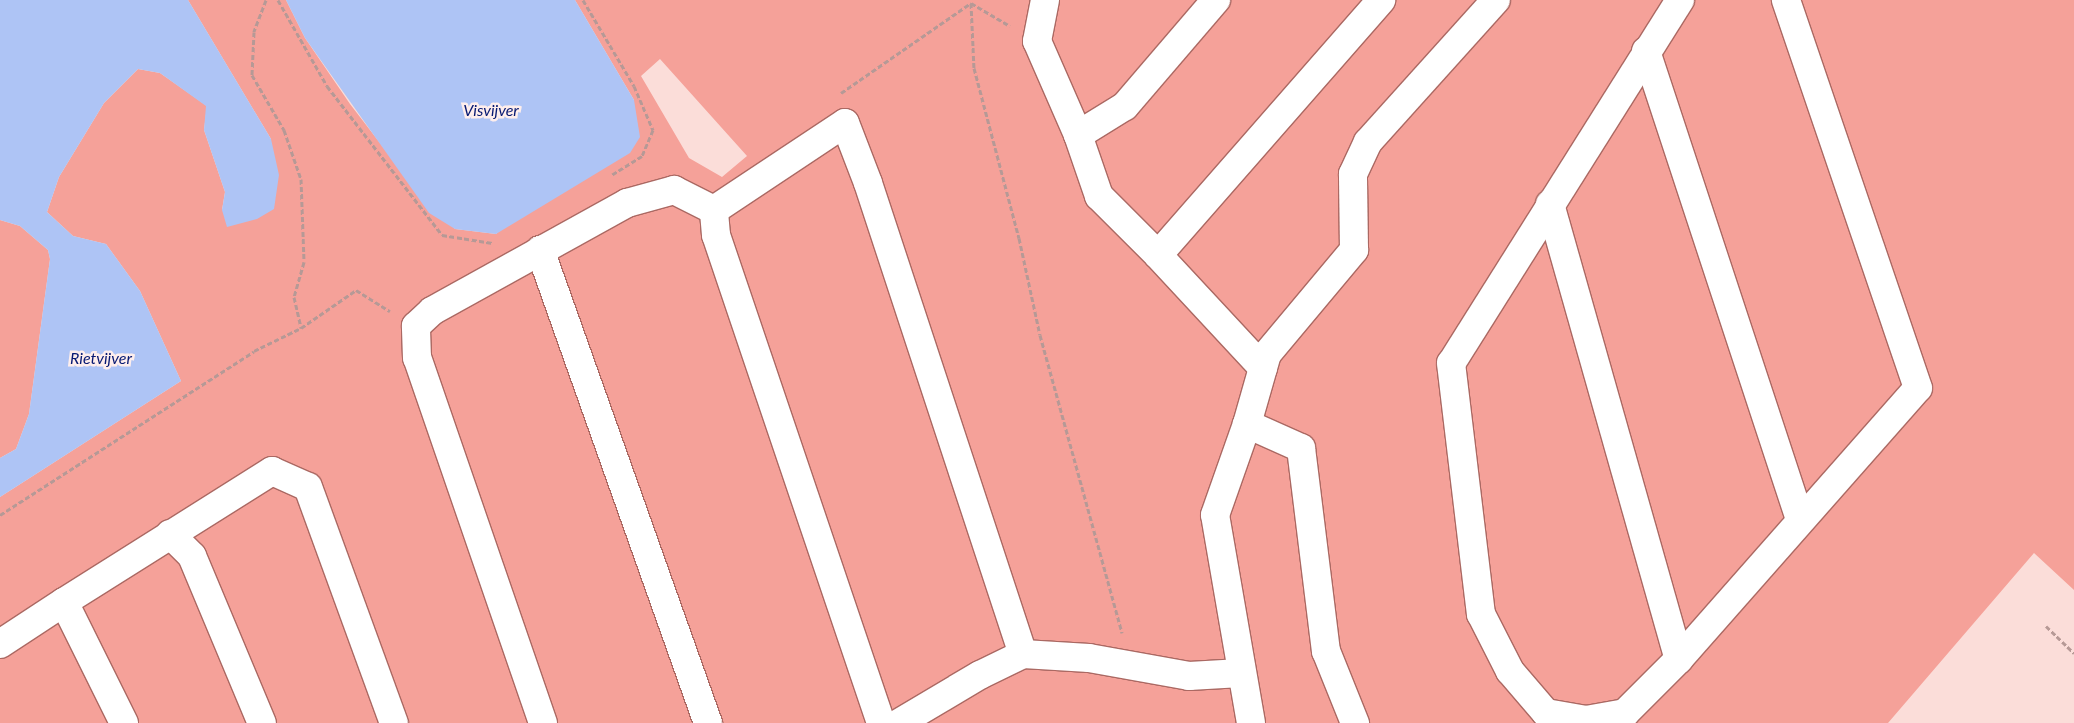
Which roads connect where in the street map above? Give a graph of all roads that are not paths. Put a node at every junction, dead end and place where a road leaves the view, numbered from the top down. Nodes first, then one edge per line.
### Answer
1 (1044, 0) edge
2 (1216, 0) edge
3 (1381, 0) edge
4 (1496, 0) edge
5 (1680, 0) edge
6 (1786, 0) edge
7 (1646, 51) junction
8 (1078, 135) junction
9 (1550, 204) junction
10 (714, 210) junction
11 (540, 250) junction
12 (1158, 255) junction
13 (1263, 368) junction
14 (1247, 424) junction
15 (1800, 519) junction
16 (170, 534) junction
17 (64, 602) junction
18 (0, 644) edge
19 (1023, 654) junction
20 (1679, 659) junction
21 (1241, 673) junction
22 (1541, 718) edge
23 (124, 723) edge
24 (262, 723) edge
25 (394, 723) edge
26 (543, 723) edge
27 (708, 723) edge
28 (881, 723) edge
29 (899, 723) edge
30 (1251, 723) edge
31 (1355, 723) edge

1 - 8 lane
2 - 8 lane
3 - 12 lane
4 - 13 lane
5 - 7 lane
6 - 15 lane
7 - 9 lane
7 - 15 lane
8 - 12 lane
9 - 20 lane
9 - 22 lane
10 - 11 lane
10 - 19 lane
10 - 28 lane
11 - 26 lane
11 - 27 lane
12 - 13 lane
13 - 14 lane
14 - 21 lane
14 - 31 lane
15 - 20 lane
16 - 17 lane
16 - 24 lane
16 - 25 lane
17 - 18 lane
17 - 23 lane
19 - 21 lane
19 - 29 lane
20 - 22 lane
21 - 30 lane

